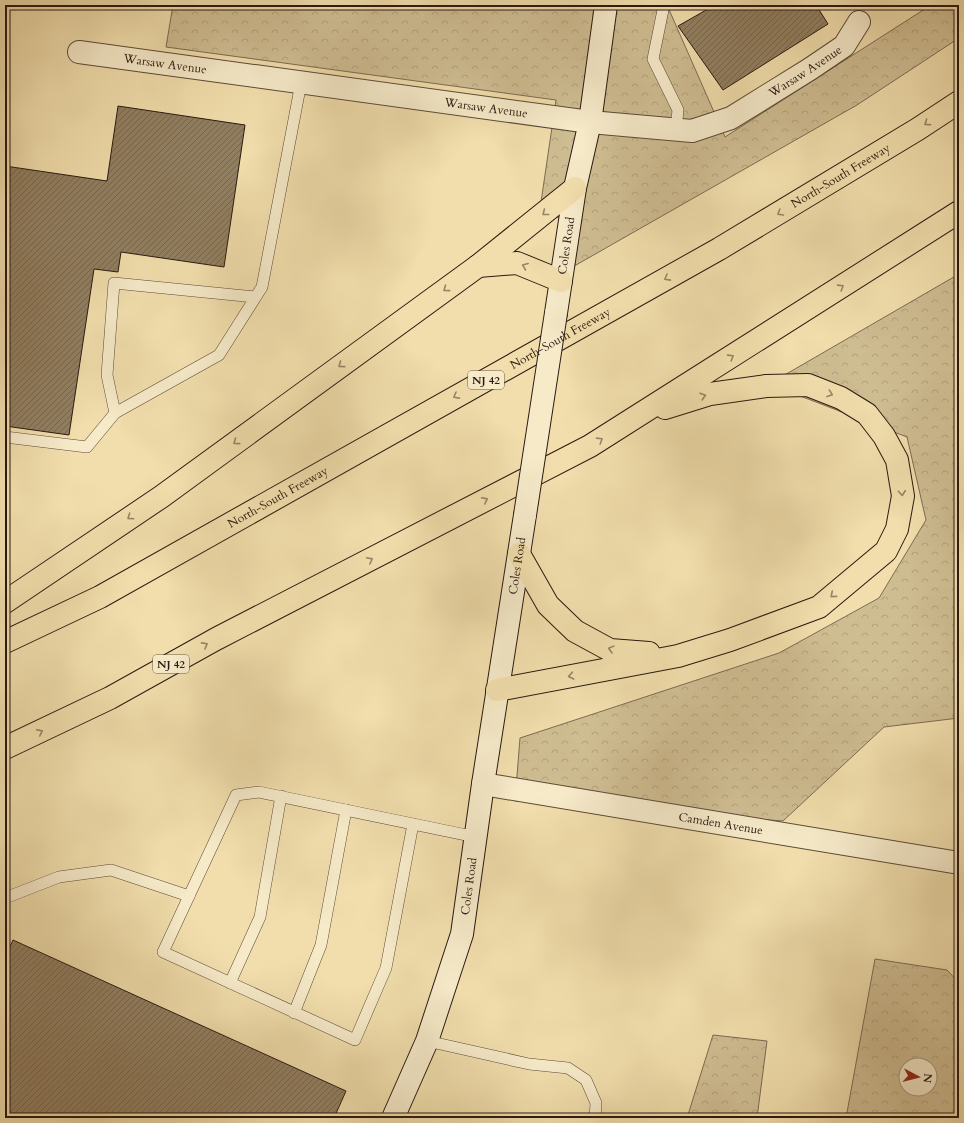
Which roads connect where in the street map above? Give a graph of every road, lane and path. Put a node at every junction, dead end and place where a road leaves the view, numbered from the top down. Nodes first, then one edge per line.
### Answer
1 (606, 5) edge
2 (664, 5) edge
3 (859, 22) dead end
4 (79, 52) dead end
5 (301, 83) junction
6 (959, 102) edge
7 (590, 122) junction
8 (676, 129) junction
9 (575, 188) junction
10 (959, 212) edge
11 (478, 266) junction
12 (561, 280) junction
13 (255, 297) junction
14 (115, 413) junction
15 (639, 415) junction
16 (5, 436) edge
17 (519, 554) junction
18 (5, 602) edge
19 (5, 642) edge
20 (678, 656) junction
21 (497, 690) junction
22 (5, 748) edge
23 (483, 784) junction
24 (281, 796) junction
25 (346, 810) junction
26 (413, 824) junction
27 (476, 837) junction
28 (959, 863) edge
29 (189, 896) junction
30 (5, 898) edge
31 (230, 983) junction
32 (294, 1013) junction
33 (427, 1041) junction
34 (394, 1118) edge
35 (595, 1118) edge

1 - 7 street, Coles Road
2 - 8 lane
3 - 8 street, Warsaw Avenue
4 - 5 street, Warsaw Avenue
5 - 7 street, Warsaw Avenue
5 - 13 lane
6 -> 19 highway, North-South Freeway / NJ 42
7 - 8 street, Warsaw Avenue
7 - 9 street, Coles Road
9 -> 11 highway
9 - 12 street, Coles Road
15 -> 10 highway, NJ 42
12 -> 11 highway
11 -> 18 highway
12 - 17 street, Coles Road, bridge
13 - 14 lane
13 - 14 lane
14 - 16 lane
15 -> 20 highway
22 -> 15 highway, NJ 42
20 -> 17 highway
17 - 21 street, Coles Road
20 -> 21 highway
21 - 23 street, Coles Road
23 - 27 street, Coles Road
23 - 28 street, Camden Avenue
24 - 25 lane
24 - 29 lane
24 - 31 lane
25 - 26 lane
25 - 32 lane
26 - 27 lane
26 - 32 lane
27 - 33 street, Coles Road
29 - 30 lane
29 - 31 lane
31 - 32 lane
33 - 34 street, Coles Road
33 - 35 lane

